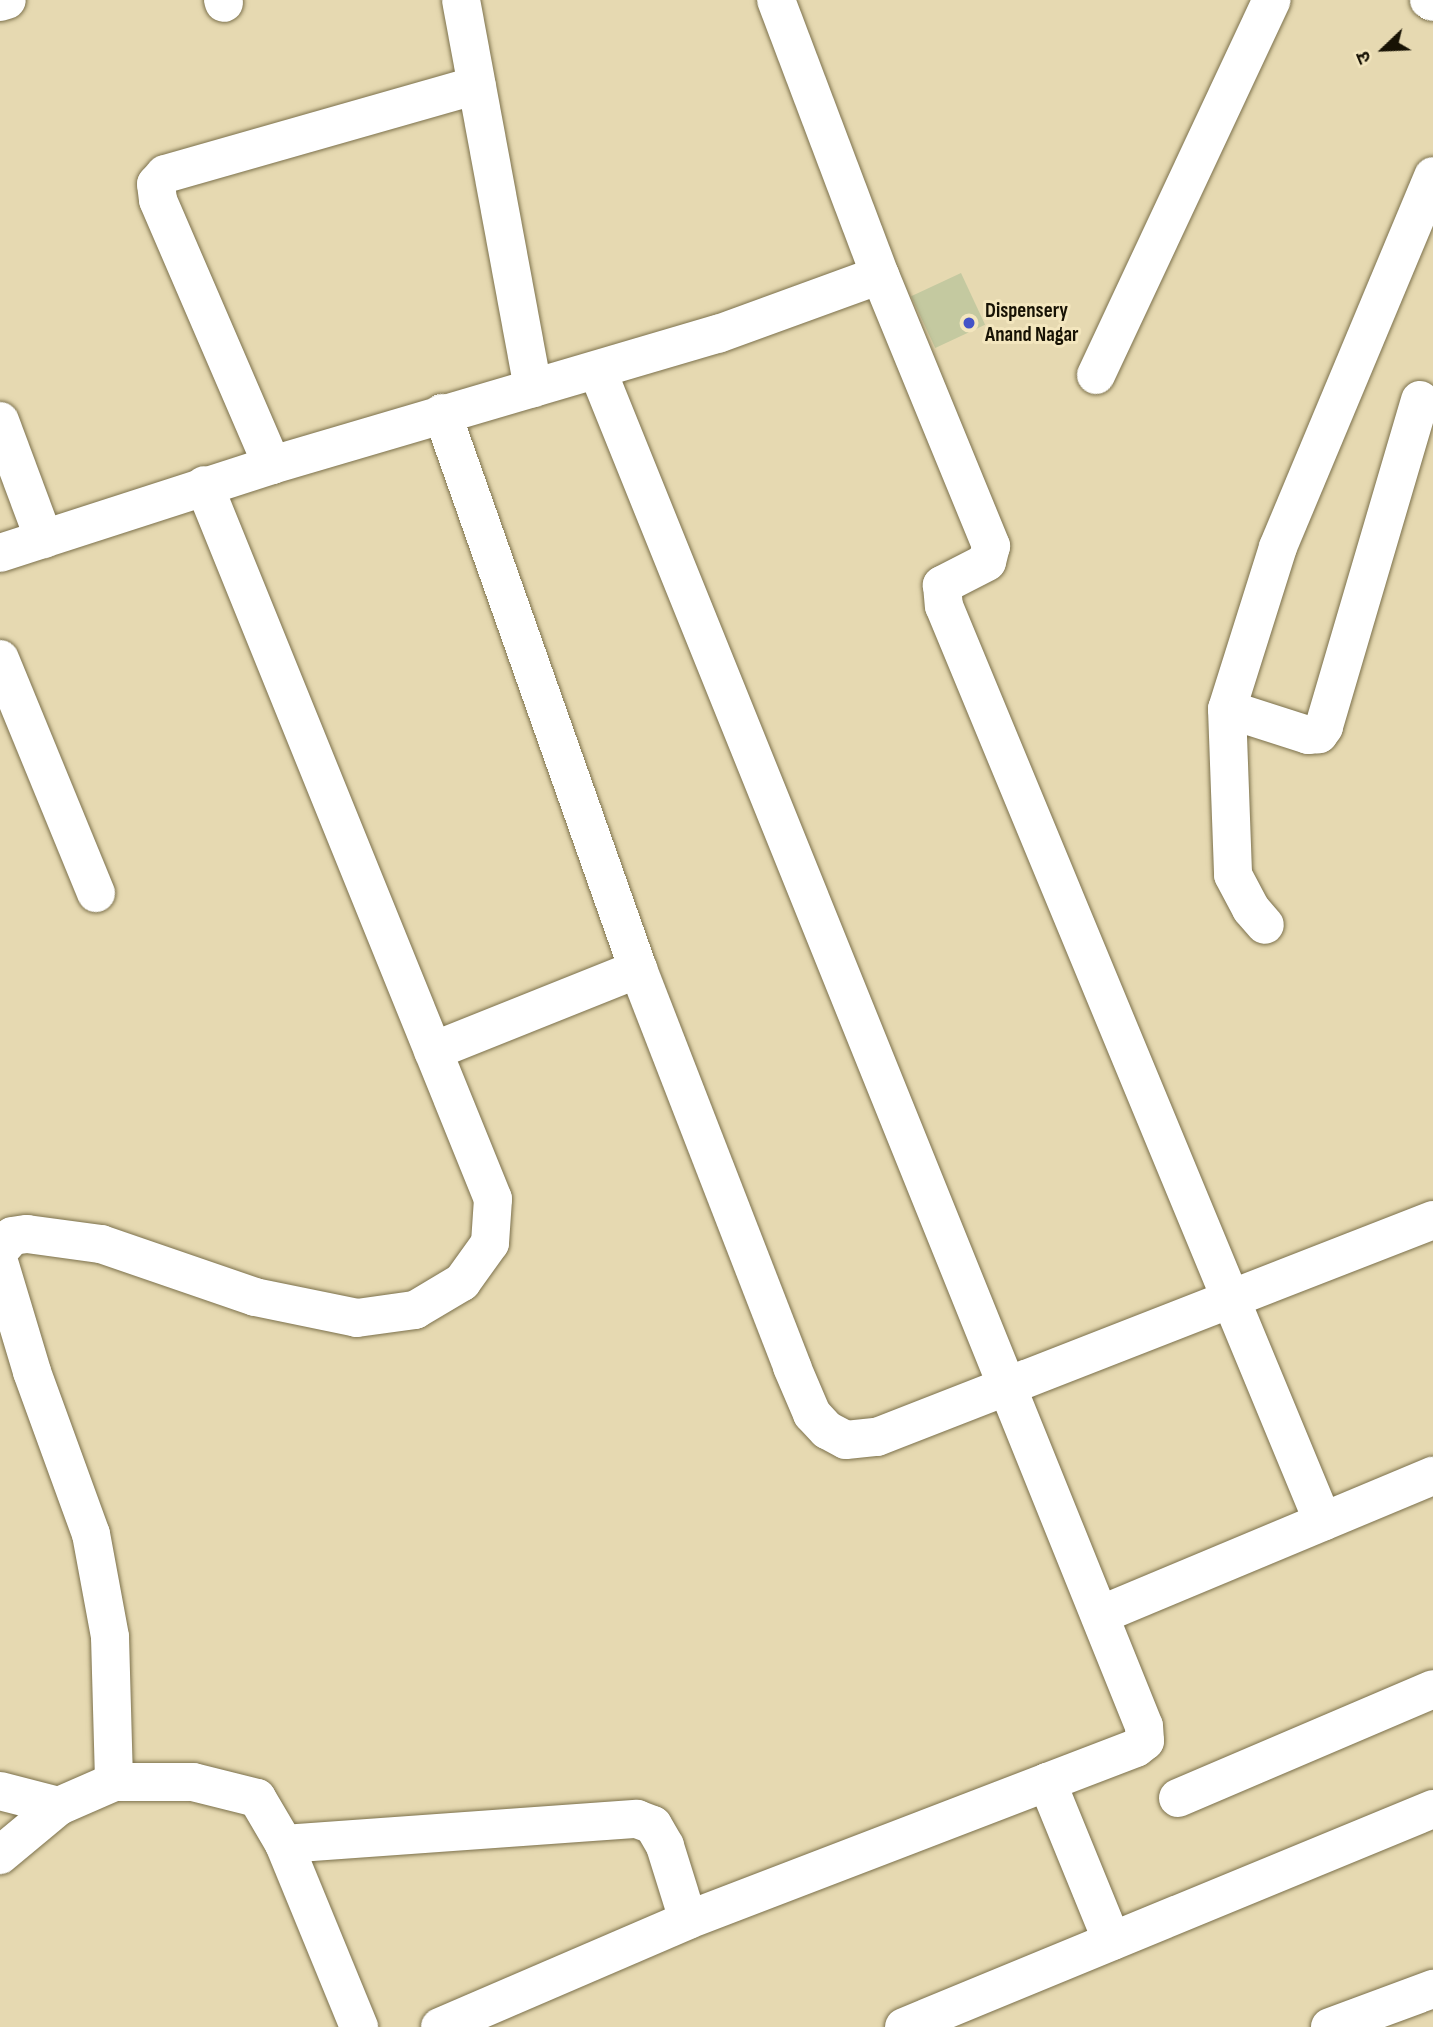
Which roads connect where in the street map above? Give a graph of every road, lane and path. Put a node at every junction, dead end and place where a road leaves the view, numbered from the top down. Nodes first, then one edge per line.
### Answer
1 (7, 0) edge
2 (461, 0) edge
3 (776, 0) edge
4 (1272, 0) edge
5 (0, 2) edge
6 (477, 85) junction
7 (1433, 176) edge
8 (880, 275) junction
9 (598, 372) junction
10 (1096, 375) dead end
11 (533, 388) junction
12 (1420, 400) dead end
13 (442, 414) junction
14 (0, 421) edge
15 (272, 465) junction
16 (204, 485) junction
17 (44, 540) junction
18 (0, 553) edge
19 (0, 659) edge
20 (1227, 709) junction
21 (96, 893) dead end
22 (1265, 925) dead end
23 (638, 969) junction
24 (433, 1051) junction
25 (1433, 1220) edge
26 (0, 1250) edge
27 (0, 1265) edge
28 (1227, 1297) junction
29 (1010, 1387) junction
30 (1433, 1476) edge
31 (1323, 1522) junction
32 (1100, 1615) junction
33 (1433, 1689) edge
34 (114, 1782) junction
35 (1047, 1782) junction
36 (0, 1791) edge
37 (1178, 1798) dead end
38 (59, 1806) junction
39 (1433, 1809) edge
40 (284, 1844) junction
41 (0, 1855) edge
42 (688, 1920) junction
43 (1112, 1941) junction
44 (1433, 1989) edge
45 (359, 2027) edge
46 (440, 2027) edge
47 (904, 2027) edge
48 (1330, 2027) edge

1 - 5 street
2 - 6 street
3 - 8 street
4 - 10 street
6 - 11 street
6 - 15 street
7 - 20 street
8 - 9 street
8 - 28 street
9 - 11 street
9 - 29 street
11 - 13 street
12 - 20 street
13 - 15 street
13 - 23 street
14 - 17 street
15 - 16 street
16 - 17 street
16 - 24 street
17 - 18 street
19 - 21 street
20 - 22 street
23 - 24 street
23 - 29 street
24 - 26 street
25 - 28 street
27 - 34 street
28 - 29 street
28 - 31 street
29 - 32 street
30 - 31 street
31 - 32 street
32 - 35 street
33 - 37 street
34 - 38 street
34 - 40 street
35 - 42 street
35 - 43 street
36 - 38 street
38 - 41 street
39 - 43 street
40 - 42 street
40 - 45 street
42 - 46 street
43 - 47 street
44 - 48 street

